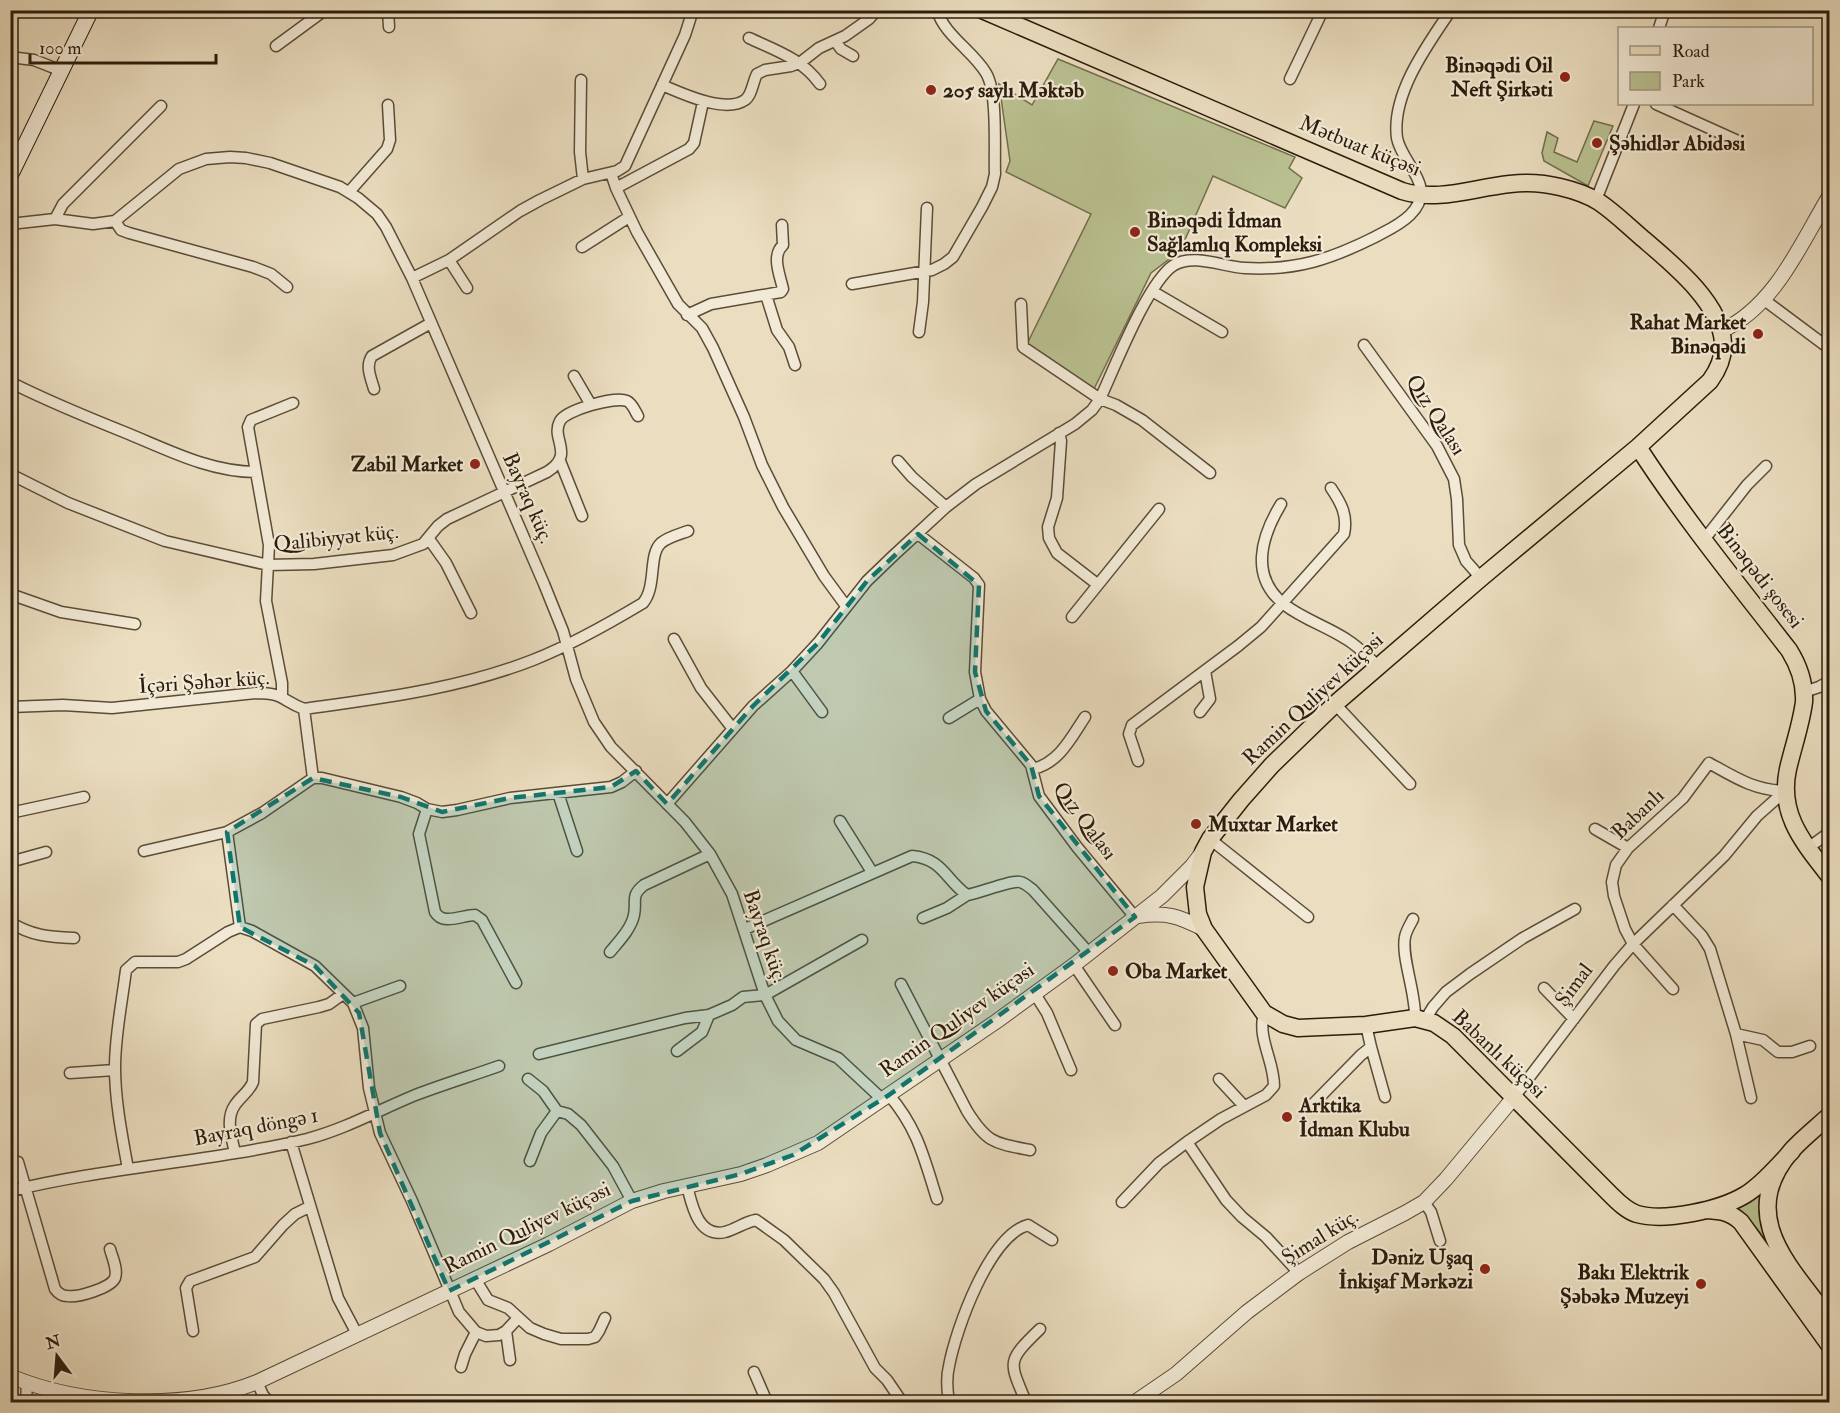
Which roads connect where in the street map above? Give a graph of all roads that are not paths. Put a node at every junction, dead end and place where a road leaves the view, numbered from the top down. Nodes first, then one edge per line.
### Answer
1 (91, 10) edge
2 (324, 10) edge
3 (388, 10) edge
4 (693, 10) edge
5 (877, 10) edge
6 (937, 10) edge
7 (982, 10) edge
8 (1323, 10) edge
9 (1450, 10) edge
10 (1665, 10) edge
11 (389, 27) dead end
12 (1659, 27) edge
13 (749, 38) dead end
14 (836, 42) junction
15 (276, 46) dead end
16 (853, 56) dead end
17 (10, 57) edge
18 (801, 62) junction
19 (62, 71) junction
20 (1290, 79) dead end
21 (581, 80) dead end
22 (820, 84) dead end
23 (662, 85) junction
24 (703, 102) junction
25 (388, 105) dead end
26 (1634, 105) edge
27 (1658, 105) edge
28 (161, 106) dead end
29 (1738, 141) dead end
30 (611, 173) junction
31 (10, 176) edge
32 (584, 179) junction
33 (616, 188) junction
34 (349, 192) junction
35 (1420, 195) junction
36 (1830, 195) edge
37 (1596, 200) junction
38 (927, 208) dead end
39 (629, 217) junction
40 (55, 219) junction
41 (115, 221) junction
42 (10, 224) edge
43 (782, 225) dead end
44 (582, 247) dead end
45 (449, 260) junction
46 (925, 271) junction
47 (412, 278) junction
48 (852, 284) dead end
49 (287, 287) dead end
50 (467, 288) dead end
51 (1152, 291) junction
52 (766, 295) junction
53 (1764, 299) junction
54 (1021, 304) dead end
55 (687, 315) junction
56 (431, 323) junction
57 (1721, 331) junction
58 (919, 332) dead end
59 (1222, 332) dead end
60 (1364, 345) dead end
61 (1830, 349) edge
62 (795, 365) dead end
63 (574, 376) dead end
64 (10, 382) edge
65 (374, 389) dead end
66 (1100, 399) junction
67 (293, 404) dead end
68 (591, 405) junction
69 (638, 416) dead end
70 (1059, 433) junction
71 (1638, 447) junction
72 (560, 461) junction
73 (898, 461) dead end
74 (1766, 466) dead end
75 (256, 472) junction
76 (1210, 473) dead end
77 (10, 474) edge
78 (1331, 488) dead end
79 (504, 493) junction
80 (1281, 504) dead end
81 (946, 507) junction
82 (1159, 509) dead end
83 (582, 516) dead end
84 (688, 531) dead end
85 (918, 534) junction
86 (429, 539) junction
87 (1703, 541) junction
88 (268, 565) junction
89 (1480, 578) junction
90 (1097, 584) junction
91 (10, 594) edge
92 (1283, 604) junction
93 (846, 606) junction
94 (471, 613) dead end
95 (1072, 617) dead end
96 (135, 624) dead end
97 (674, 639) dead end
98 (567, 645) junction
99 (1378, 666) junction
100 (792, 671) junction
101 (1205, 671) junction
102 (1830, 681) edge
103 (1804, 692) junction
104 (282, 696) junction
105 (980, 699) junction
106 (1335, 704) junction
107 (10, 707) edge
108 (304, 709) junction
109 (822, 712) dead end
110 (1200, 712) dead end
111 (1085, 717) dead end
112 (949, 718) dead end
113 (733, 729) junction
114 (1138, 761) dead end
115 (1033, 770) junction
116 (636, 771) junction
117 (313, 778) junction
118 (1410, 783) dead end
119 (1785, 791) junction
120 (558, 793) junction
121 (84, 797) dead end
122 (667, 804) junction
123 (427, 809) junction
124 (10, 813) edge
125 (840, 821) dead end
126 (1596, 829) dead end
127 (227, 832) junction
128 (1830, 832) edge
129 (1206, 846) junction
130 (1628, 848) junction
131 (1808, 848) junction
132 (144, 851) dead end
133 (578, 851) dead end
134 (46, 852) dead end
135 (710, 854) junction
136 (10, 862) edge
137 (872, 872) junction
138 (1830, 877) edge
139 (968, 895) junction
140 (1673, 906) junction
141 (1575, 909) dead end
142 (1136, 917) junction
143 (1308, 917) dead end
144 (923, 918) dead end
145 (1413, 919) dead end
146 (10, 921) edge
147 (240, 927) junction
148 (745, 929) junction
149 (1204, 929) junction
150 (74, 938) dead end
151 (862, 940) dead end
152 (1633, 944) junction
153 (610, 952) dead end
154 (1089, 953) junction
155 (1074, 965) junction
156 (516, 982) dead end
157 (901, 984) dead end
158 (400, 986) dead end
159 (1544, 988) dead end
160 (1673, 989) dead end
161 (343, 994) junction
162 (1035, 994) junction
163 (765, 995) junction
164 (353, 1003) junction
165 (1264, 1013) junction
166 (709, 1015) junction
167 (1420, 1019) junction
168 (1574, 1019) junction
169 (1115, 1025) dead end
170 (1366, 1025) junction
171 (1736, 1034) junction
172 (1810, 1046) dead end
173 (1371, 1047) junction
174 (677, 1051) dead end
175 (539, 1054) dead end
176 (941, 1059) junction
177 (499, 1066) dead end
178 (115, 1070) junction
179 (1071, 1070) dead end
180 (70, 1074) dead end
181 (528, 1079) dead end
182 (1220, 1079) dead end
183 (1515, 1096) junction
184 (886, 1097) junction
185 (1385, 1097) dead end
186 (1751, 1098) dead end
187 (1314, 1102) dead end
188 (1244, 1106) junction
189 (557, 1110) junction
190 (375, 1115) junction
191 (1830, 1115) edge
192 (291, 1142) junction
193 (1187, 1142) junction
194 (1030, 1150) dead end
195 (1792, 1151) junction
196 (235, 1153) junction
197 (530, 1161) dead end
198 (18, 1162) dead end
199 (128, 1169) junction
200 (687, 1186) junction
201 (27, 1187) junction
202 (10, 1191) edge
203 (938, 1199) dead end
204 (632, 1201) junction
205 (1122, 1202) dead end
206 (1424, 1202) junction
207 (309, 1207) junction
208 (1706, 1210) junction
209 (1052, 1240) dead end
210 (1440, 1241) dead end
211 (110, 1249) dead end
212 (1299, 1273) junction
213 (475, 1279) junction
214 (449, 1291) junction
215 (518, 1318) junction
216 (604, 1318) dead end
217 (1830, 1320) edge
218 (1040, 1329) dead end
219 (193, 1330) dead end
220 (506, 1331) junction
221 (476, 1332) junction
222 (357, 1334) junction
223 (1830, 1346) edge
224 (510, 1360) dead end
225 (462, 1367) dead end
226 (754, 1372) dead end
227 (10, 1376) edge
228 (257, 1382) junction
229 (27, 1383) junction
230 (206, 1400) edge
231 (26, 1402) edge
232 (269, 1402) edge
233 (767, 1402) edge
234 (902, 1402) edge
235 (949, 1402) edge
236 (1026, 1402) edge
237 (1135, 1402) edge

1 - 19 main road
2 - 15 street
3 - 11 street
4 - 23 street
5 - 14 street
6 - 46 street
7 - 35 main road, Mətbuat küçəsi
8 - 20 street
9 - 35 street
10 - 12 street
13 - 18 street
14 - 16 street
14 - 18 street
17 - 19 street
18 - 22 street
18 - 24 street
19 - 31 main road
21 - 32 street
23 - 24 street
23 - 30 street
24 - 33 street
25 - 34 street
26 - 37 street
27 - 29 street
28 - 40 street
30 - 32 street
30 - 33 street
32 - 45 street
33 - 39 street
34 - 41 street, Bayraq küç.
34 - 47 street, Bayraq küç.
35 - 37 main road, Mətbuat küçəsi
35 - 51 street
36 - 53 street
37 - 57 main road, Mətbuat küçəsi
38 - 46 street
39 - 44 street
39 - 55 street
40 - 41 street
40 - 42 street
41 - 49 street
43 - 52 street
45 - 47 street
45 - 50 street
46 - 48 street
46 - 58 street
47 - 56 street, Bayraq küç.
51 - 59 street
51 - 66 street
52 - 55 street
52 - 62 street
53 - 57 street
53 - 61 street
54 - 66 street
55 - 93 street
56 - 65 street
56 - 79 street, Bayraq küç.
57 - 71 main road, Ramin Quliyev küçəsi
60 - 89 street, Qız Qalası
63 - 68 street
64 - 75 street
66 - 70 street
66 - 76 street
67 - 75 street
68 - 69 street
68 - 72 street
70 - 81 street
70 - 90 street
71 - 87 main road, Binəqədi şosesi
71 - 89 main road, Ramin Quliyev küçəsi
72 - 79 street, Qalibiyyət küç.
72 - 83 street
73 - 81 street
74 - 87 street
75 - 88 street
77 - 88 street, Qalibiyyət küç.
78 - 92 street
79 - 86 street, Qalibiyyət küç.
79 - 98 street, Bayraq küç.
80 - 92 street
81 - 85 street
82 - 90 street
84 - 98 street
85 - 93 street
85 - 105 street, Qız Qalası
86 - 88 street, Qalibiyyət küç.
86 - 94 street
87 - 103 main road, Binəqədi şosesi
88 - 104 street
89 - 99 main road, Ramin Quliyev küçəsi
90 - 95 street
91 - 96 street
92 - 99 street
92 - 101 street
93 - 100 street
97 - 113 street
98 - 108 street
98 - 116 street, Bayraq küç.
99 - 106 main road, Ramin Quliyev küçəsi
100 - 109 street
100 - 113 street
101 - 110 street
101 - 114 street
102 - 103 street
103 - 119 main road, Binəqədi şosesi
104 - 107 street, İçəri Şəhər küç.
104 - 108 street, İçəri Şəhər küç.
105 - 112 street
105 - 115 street, Qız Qalası
106 - 118 street
106 - 129 main road, Ramin Quliyev küçəsi
108 - 117 street
111 - 115 street
113 - 122 street
115 - 142 street, Qız Qalası
116 - 120 street
116 - 122 street, Bayraq küç.
117 - 123 street
117 - 127 street
119 - 130 street, Babanlı
119 - 131 main road, Binəqədi şosesi
119 - 140 street, Şimal
120 - 123 street
120 - 133 street
121 - 124 street
122 - 135 street, Bayraq küç.
123 - 156 street
125 - 137 street
126 - 130 street
127 - 132 street
127 - 147 street
128 - 131 street
129 - 142 street, Ramin Quliyev küçəsi
129 - 143 street
129 - 149 main road
130 - 152 street, Babanlı
131 - 138 main road, Binəqədi şosesi
134 - 136 street
135 - 148 street, Bayraq küç.
135 - 153 street
137 - 139 street
137 - 148 street
139 - 144 street
139 - 154 street
140 - 152 street, Şimal
140 - 171 street
141 - 167 street
142 - 149 street
142 - 154 street, Ramin Quliyev küçəsi
145 - 167 street
146 - 150 street
147 - 161 street
147 - 178 street
148 - 163 street, Bayraq küç.
149 - 165 main road
151 - 163 street
152 - 160 street, Babanlı
152 - 168 street, Şimal
154 - 155 street, Ramin Quliyev küçəsi
155 - 162 street, Ramin Quliyev küçəsi
155 - 169 street
157 - 176 street
158 - 164 street
159 - 168 street
161 - 164 street
161 - 196 street
162 - 176 street, Ramin Quliyev küçəsi
162 - 179 street
163 - 166 street
163 - 184 street, Bayraq küç.
164 - 190 street
165 - 170 main road
165 - 188 street
166 - 174 street
166 - 175 street
167 - 170 main road
167 - 183 main road, Babanlı küçəsi
168 - 183 street, Şimal
170 - 173 street
171 - 172 street
171 - 186 street
173 - 185 street
173 - 187 street
176 - 184 street, Ramin Quliyev küçəsi
176 - 194 street
177 - 190 street, Bayraq döngə 1
178 - 180 street
178 - 199 street
181 - 189 street
182 - 188 street
183 - 206 street, Şimal küç.
183 - 208 main road, Babanlı küçəsi
184 - 200 street, Ramin Quliyev küçəsi
184 - 203 street, Bayraq küç.
188 - 193 street
189 - 197 street
189 - 204 street
190 - 192 street, Bayraq döngə 1
190 - 214 street
191 - 195 main road
192 - 196 street, Bayraq döngə 1
192 - 207 street
193 - 205 street
193 - 212 street
195 - 208 main road
195 - 217 main road
196 - 199 street, Bayraq döngə 1
198 - 201 street
199 - 201 street, Bayraq döngə 1
200 - 204 street, Ramin Quliyev küçəsi
200 - 234 street
201 - 202 street, Bayraq döngə 1
201 - 211 street
204 - 213 street, Ramin Quliyev küçəsi
206 - 210 street
206 - 212 street, Şimal küç.
207 - 219 street
207 - 222 street
208 - 223 main road
209 - 235 street
212 - 237 street, Şimal küç.
213 - 214 street, Ramin Quliyev küçəsi
213 - 215 street
214 - 221 street
214 - 222 street, Ramin Quliyev küçəsi
215 - 216 street
215 - 220 street
218 - 236 street
220 - 221 street
220 - 224 street
221 - 225 street
222 - 228 street, Ramin Quliyev küçəsi
226 - 233 street
227 - 229 street, Ramin Quliyev küçəsi
228 - 230 street, Ramin Quliyev küçəsi
228 - 232 street
229 - 230 street, Ramin Quliyev küçəsi
229 - 231 street

